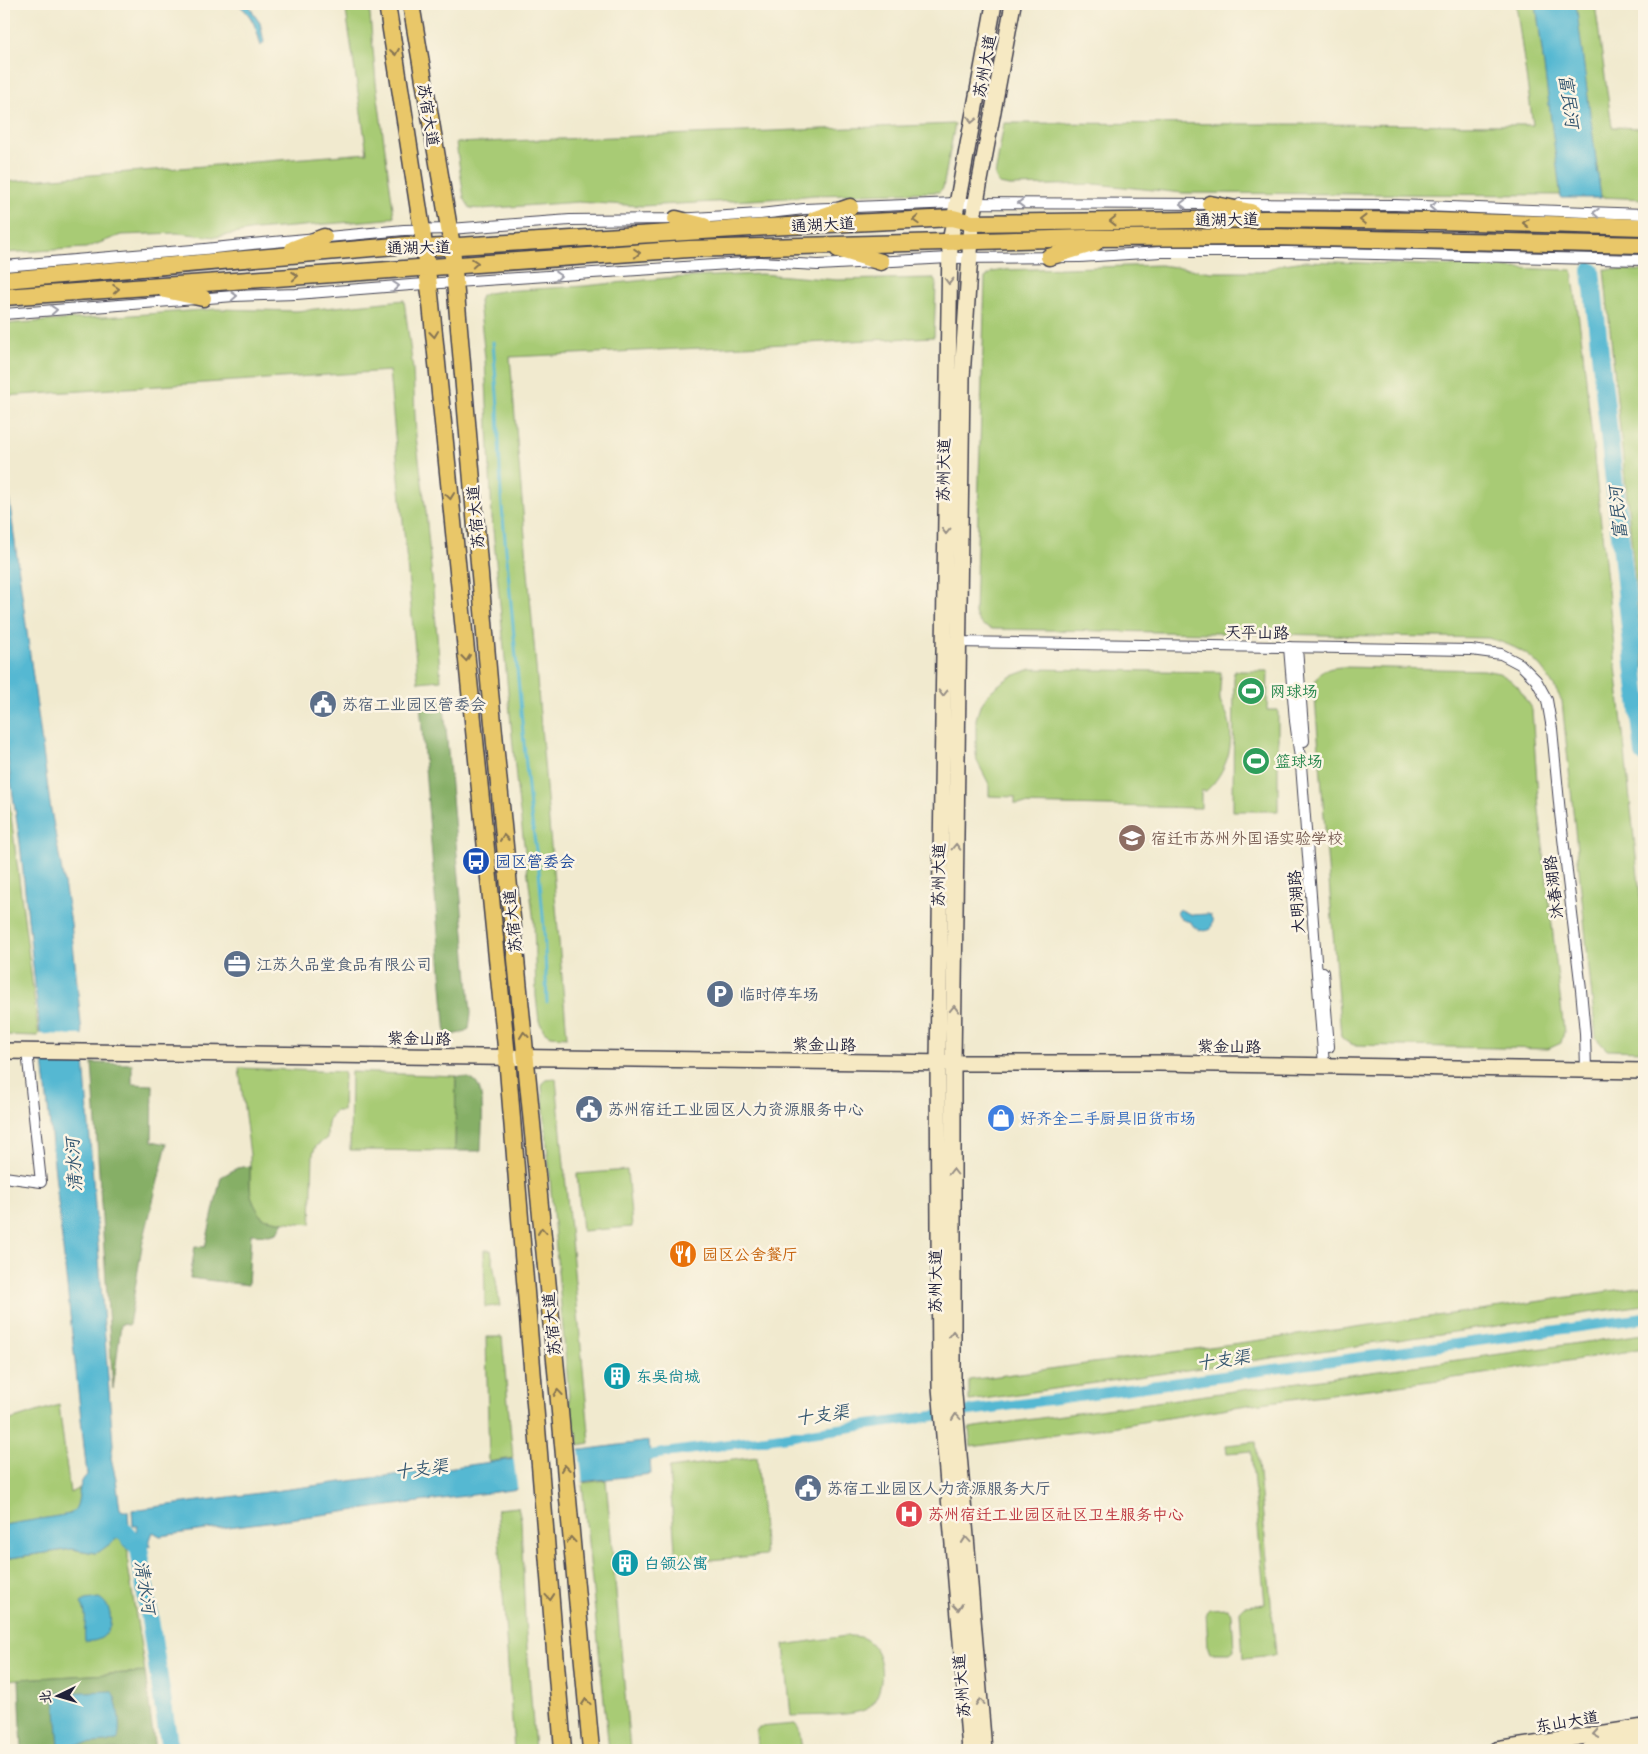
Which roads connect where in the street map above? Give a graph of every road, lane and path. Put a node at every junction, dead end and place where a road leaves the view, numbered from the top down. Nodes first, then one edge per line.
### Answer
1 (387, 4) edge
2 (411, 4) edge
3 (994, 4) edge
4 (1013, 4) edge
5 (976, 203) junction
6 (1210, 204) junction
7 (850, 207) junction
8 (955, 210) junction
9 (1644, 214) edge
10 (676, 219) junction
11 (1282, 219) junction
12 (972, 223) junction
13 (798, 225) junction
14 (1644, 227) edge
15 (450, 229) junction
16 (422, 230) junction
17 (719, 230) junction
18 (324, 237) junction
19 (1114, 238) junction
20 (970, 241) junction
21 (950, 242) junction
22 (824, 245) junction
23 (1644, 245) edge
24 (452, 246) junction
25 (425, 248) junction
26 (276, 255) junction
27 (1049, 257) junction
28 (949, 258) junction
29 (969, 258) junction
30 (1644, 260) edge
31 (881, 262) junction
32 (454, 264) junction
33 (4, 266) edge
34 (427, 266) junction
35 (44, 270) junction
36 (4, 280) edge
37 (455, 282) junction
38 (429, 284) junction
39 (146, 286) junction
40 (203, 298) junction
41 (4, 308) edge
42 (951, 645) junction
43 (1293, 650) junction
44 (1544, 700) joint
45 (4, 1051) edge
46 (26, 1051) junction
47 (506, 1057) junction
48 (526, 1058) junction
49 (945, 1063) junction
50 (1327, 1066) junction
51 (1583, 1070) junction
52 (1644, 1071) edge
53 (4, 1177) edge
54 (952, 1453) junction
55 (1644, 1727) edge
56 (1644, 1742) edge
57 (564, 1750) edge
58 (590, 1750) edge
59 (970, 1750) edge
60 (984, 1750) edge
61 (1496, 1750) edge
62 (1588, 1750) edge

1 -> 16 main road, 苏宿大道
2 - 15 main road, 苏宿大道
3 -> 8 street, 苏州大道
4 - 5 street, 苏州大道
6 -> 5 street
5 - 8 street
5 - 12 street, 苏州大道
9 -> 6 street
6 - 11 main road
7 - 8 street
7 - 10 street
7 - 13 main road
8 - 12 main road, 通湖大道
8 -> 13 main road, 通湖大道
8 - 21 street, 苏州大道
10 - 15 street
10 - 17 main road
11 -> 12 main road, 通湖大道
14 -> 11 main road, 通湖大道
12 - 20 street, 苏州大道
13 - 17 main road, 通湖大道
15 - 16 street
15 - 24 main road, 苏宿大道
16 - 18 street
16 - 25 main road, 苏宿大道
17 - 24 main road, 通湖大道
18 - 26 main road
18 - 35 street
19 - 20 main road, 通湖大道
19 - 23 main road, 通湖大道
19 - 27 main road
20 - 21 main road, 通湖大道
20 - 29 street, 苏州大道
21 - 22 main road, 通湖大道
21 - 28 street, 苏州大道
22 - 31 main road
32 -> 22 main road, 通湖大道
24 - 25 main road, 通湖大道
24 - 32 main road, 苏宿大道
25 - 26 main road, 通湖大道
25 - 34 main road, 苏宿大道
26 - 35 main road, 通湖大道
27 - 29 street
27 - 30 street
28 - 29 street
28 - 31 street
28 -> 42 street, 苏州大道
29 - 42 street, 苏州大道
37 -> 31 street
32 - 34 main road, 通湖大道
32 - 37 main road, 苏宿大道
33 - 35 street
34 - 38 main road, 苏宿大道
39 -> 34 main road, 通湖大道
35 - 36 main road, 通湖大道
37 - 38 street
48 -> 37 main road, 苏宿大道
40 -> 38 street
38 -> 47 main road, 苏宿大道
39 - 40 main road
41 -> 39 main road, 通湖大道
41 -> 40 street
42 - 43 street, 天平山路
42 - 49 street, 苏州大道
43 - 44 street, 天平山路
43 - 50 street, 大明湖路
44 - 51 street, 沐春湖路
45 - 46 street, 紫金山路
46 - 47 street, 紫金山路
46 - 53 street
47 - 48 street, 紫金山路
47 -> 57 main road, 苏宿大道
48 - 49 street, 紫金山路
58 -> 48 main road, 苏宿大道
49 - 50 street, 紫金山路
49 - 54 street, 苏州大道
50 - 51 street, 紫金山路
51 - 52 street, 紫金山路
54 -> 59 street, 苏州大道
60 -> 54 street, 苏州大道
55 -> 61 street, 东山大道
56 - 62 street, 东山大道

